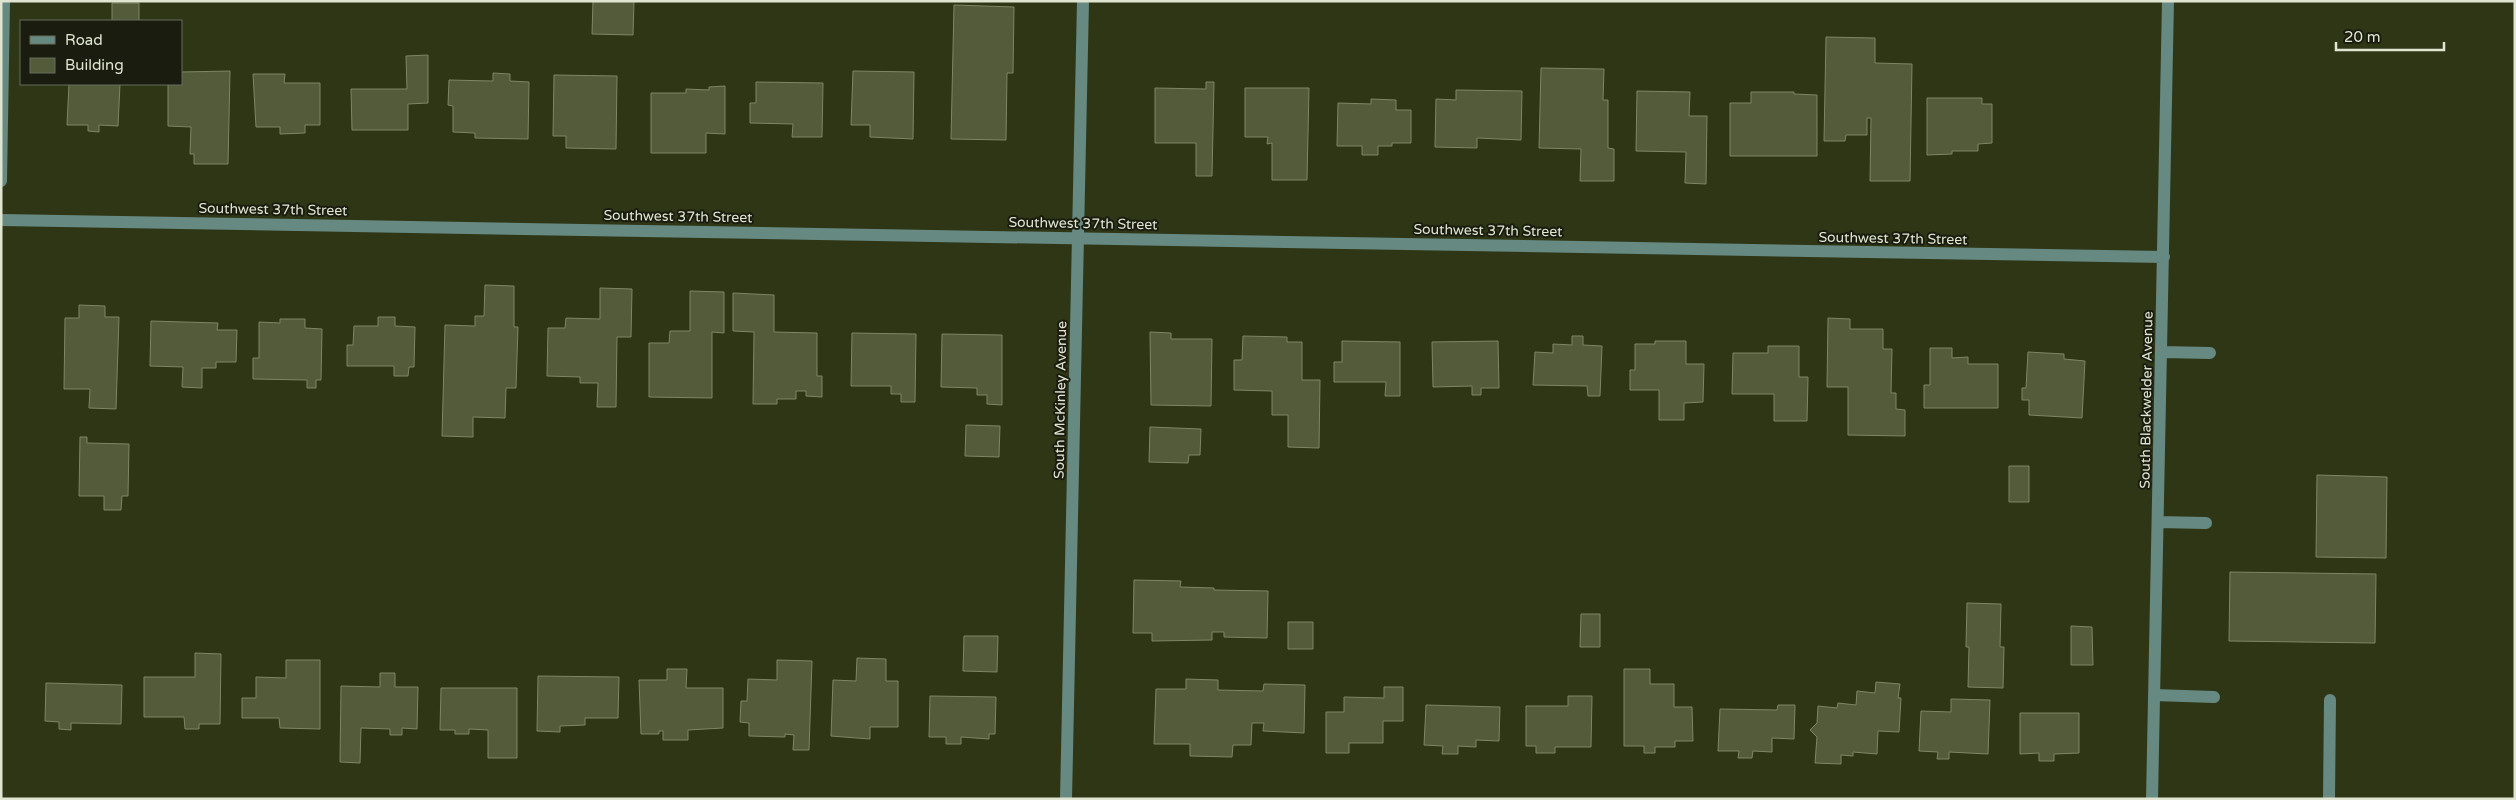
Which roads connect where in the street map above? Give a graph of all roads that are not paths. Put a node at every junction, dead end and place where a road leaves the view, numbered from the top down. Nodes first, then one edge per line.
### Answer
1 (4, 1) edge
2 (1083, 1) edge
3 (2168, 1) edge
4 (1, 181) edge
5 (1, 220) edge
6 (1079, 238) junction
7 (2164, 257) junction
8 (2162, 352) junction
9 (2210, 353) dead end
10 (2158, 522) junction
11 (2206, 523) dead end
12 (2154, 695) junction
13 (2214, 696) dead end
14 (2330, 700) dead end
15 (1066, 799) edge
16 (2152, 799) edge
17 (2329, 799) edge

1 - 4 street
2 - 6 street, South McKinley Avenue
3 - 7 street, South Blackwelder Avenue
5 - 6 street, Southwest 37th Street
6 - 7 street, Southwest 37th Street
6 - 15 street, South McKinley Avenue
7 - 8 street, South Blackwelder Avenue
8 - 9 street
8 - 10 street, South Blackwelder Avenue
10 - 11 street
10 - 12 street, South Blackwelder Avenue
12 - 13 street
12 - 16 street, South Blackwelder Avenue
14 - 17 street

